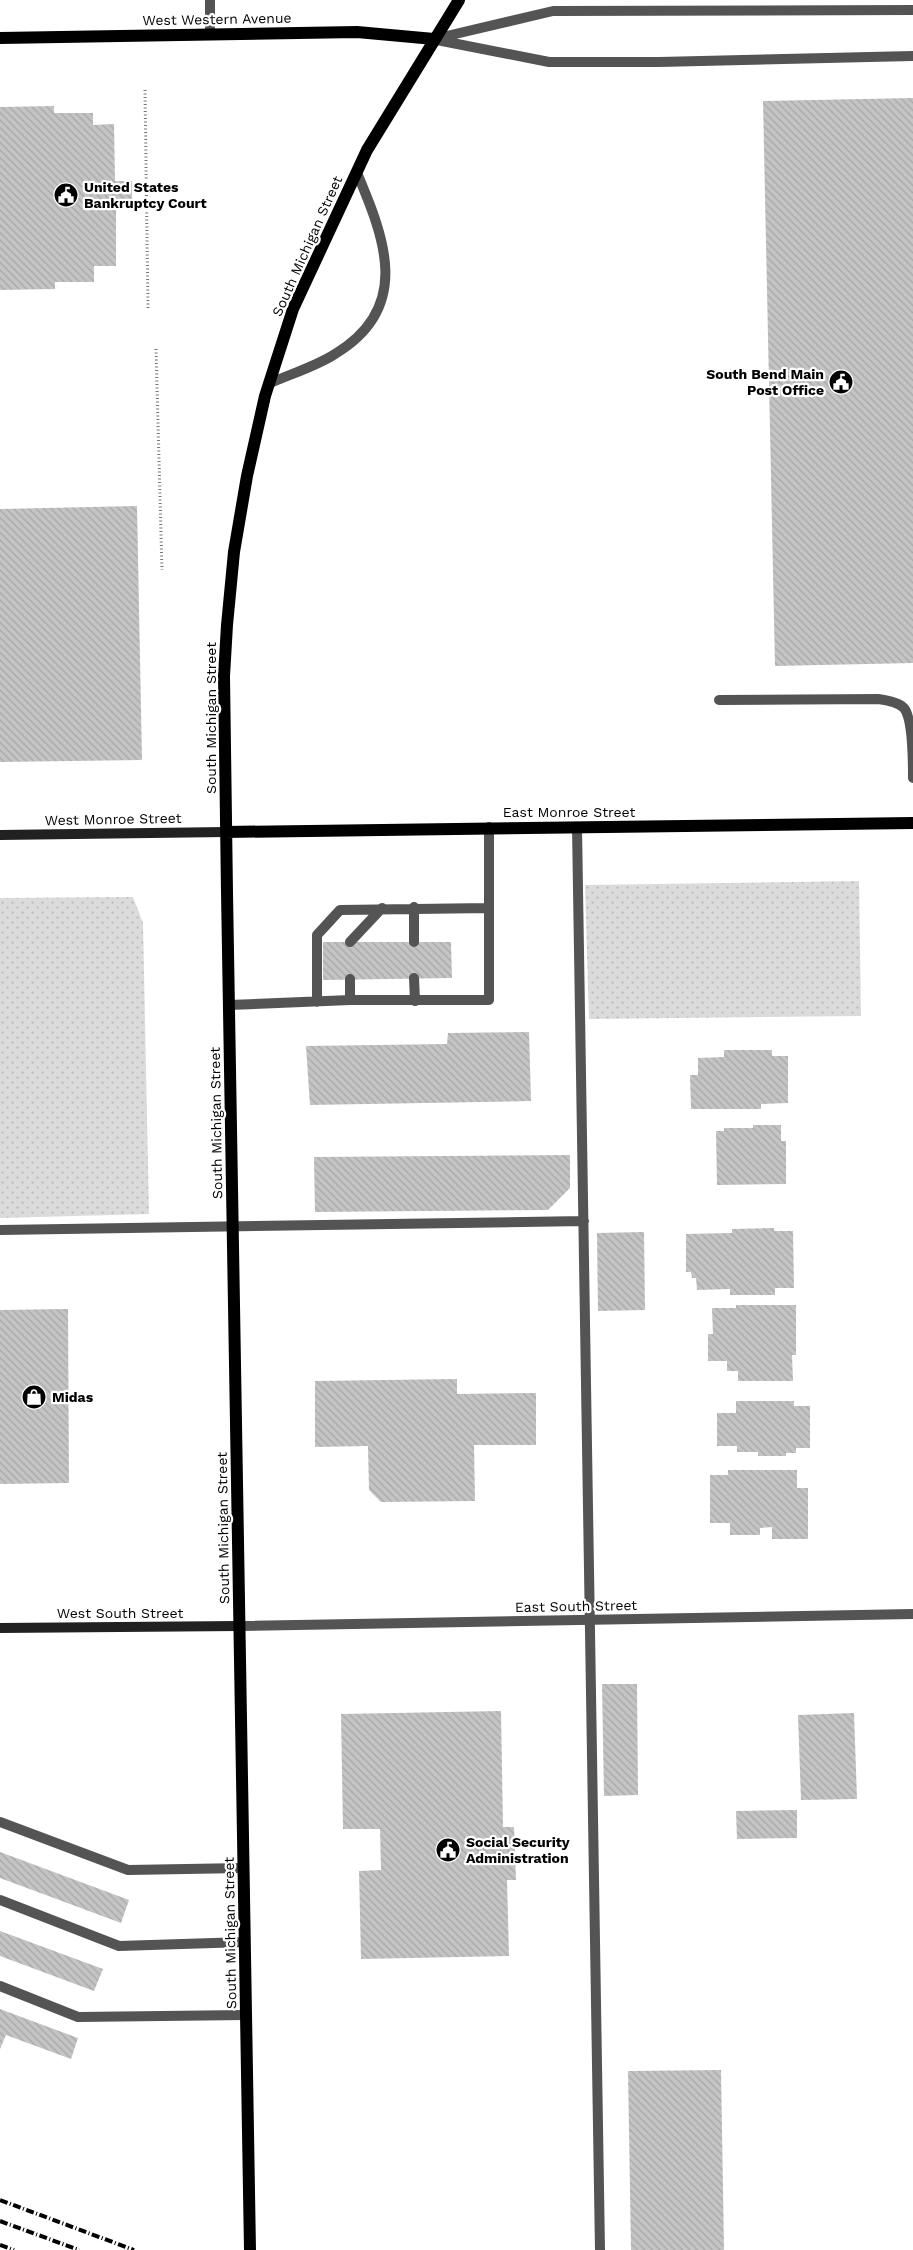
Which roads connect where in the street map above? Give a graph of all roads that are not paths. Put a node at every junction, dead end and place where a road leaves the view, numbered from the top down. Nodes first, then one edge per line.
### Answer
1 (210, 0) edge
2 (459, 0) edge
3 (913, 10) edge
4 (210, 34) junction
5 (0, 38) edge
6 (434, 39) junction
7 (913, 56) edge
8 (357, 173) junction
9 (268, 384) junction
10 (719, 700) dead end
11 (913, 778) edge
12 (913, 823) edge
13 (489, 827) junction
14 (578, 827) junction
15 (226, 832) junction
16 (0, 835) edge
17 (414, 907) junction
18 (382, 908) junction
19 (489, 908) junction
20 (350, 942) dead end
21 (414, 942) dead end
22 (414, 978) dead end
23 (350, 979) dead end
24 (350, 1000) junction
25 (415, 1001) junction
26 (316, 1002) junction
27 (229, 1005) junction
28 (584, 1221) junction
29 (233, 1226) junction
30 (0, 1230) edge
31 (913, 1614) edge
32 (590, 1620) junction
33 (239, 1626) junction
34 (0, 1628) edge
35 (0, 1822) edge
36 (244, 1868) junction
37 (0, 1900) edge
38 (245, 1942) junction
39 (0, 1986) edge
40 (246, 2015) junction
41 (250, 2250) edge
42 (600, 2250) edge

1 - 4 street
2 - 6 main road, South Michigan Street
3 - 6 street
4 - 5 main road, West Western Avenue
4 - 6 main road, West Western Avenue
6 - 7 street
6 - 8 main road, South Michigan Street
8 - 9 main road, South Michigan Street
8 - 9 street
9 - 15 main road, South Michigan Street
10 - 11 street
12 - 14 main road, East Monroe Street
13 - 14 main road, East Monroe Street
13 - 15 main road, East Monroe Street
13 - 19 street
14 - 28 street
15 - 16 street, West Monroe Street
15 - 27 main road, South Michigan Street
17 - 18 street
17 - 19 street
17 - 21 street
18 - 20 street
18 - 26 street
19 - 25 street
22 - 25 street
23 - 24 street
24 - 25 street
24 - 26 street
26 - 27 street
27 - 29 main road, South Michigan Street
28 - 29 street
28 - 32 street
29 - 30 street
29 - 33 main road, South Michigan Street
31 - 32 street, East South Street
32 - 33 street, East South Street
32 - 42 street
33 - 34 street, West South Street
33 - 36 main road, South Michigan Street
35 - 36 street
36 - 38 main road, South Michigan Street
37 - 38 street
38 - 40 main road, South Michigan Street
39 - 40 street
40 - 41 main road, South Michigan Street

